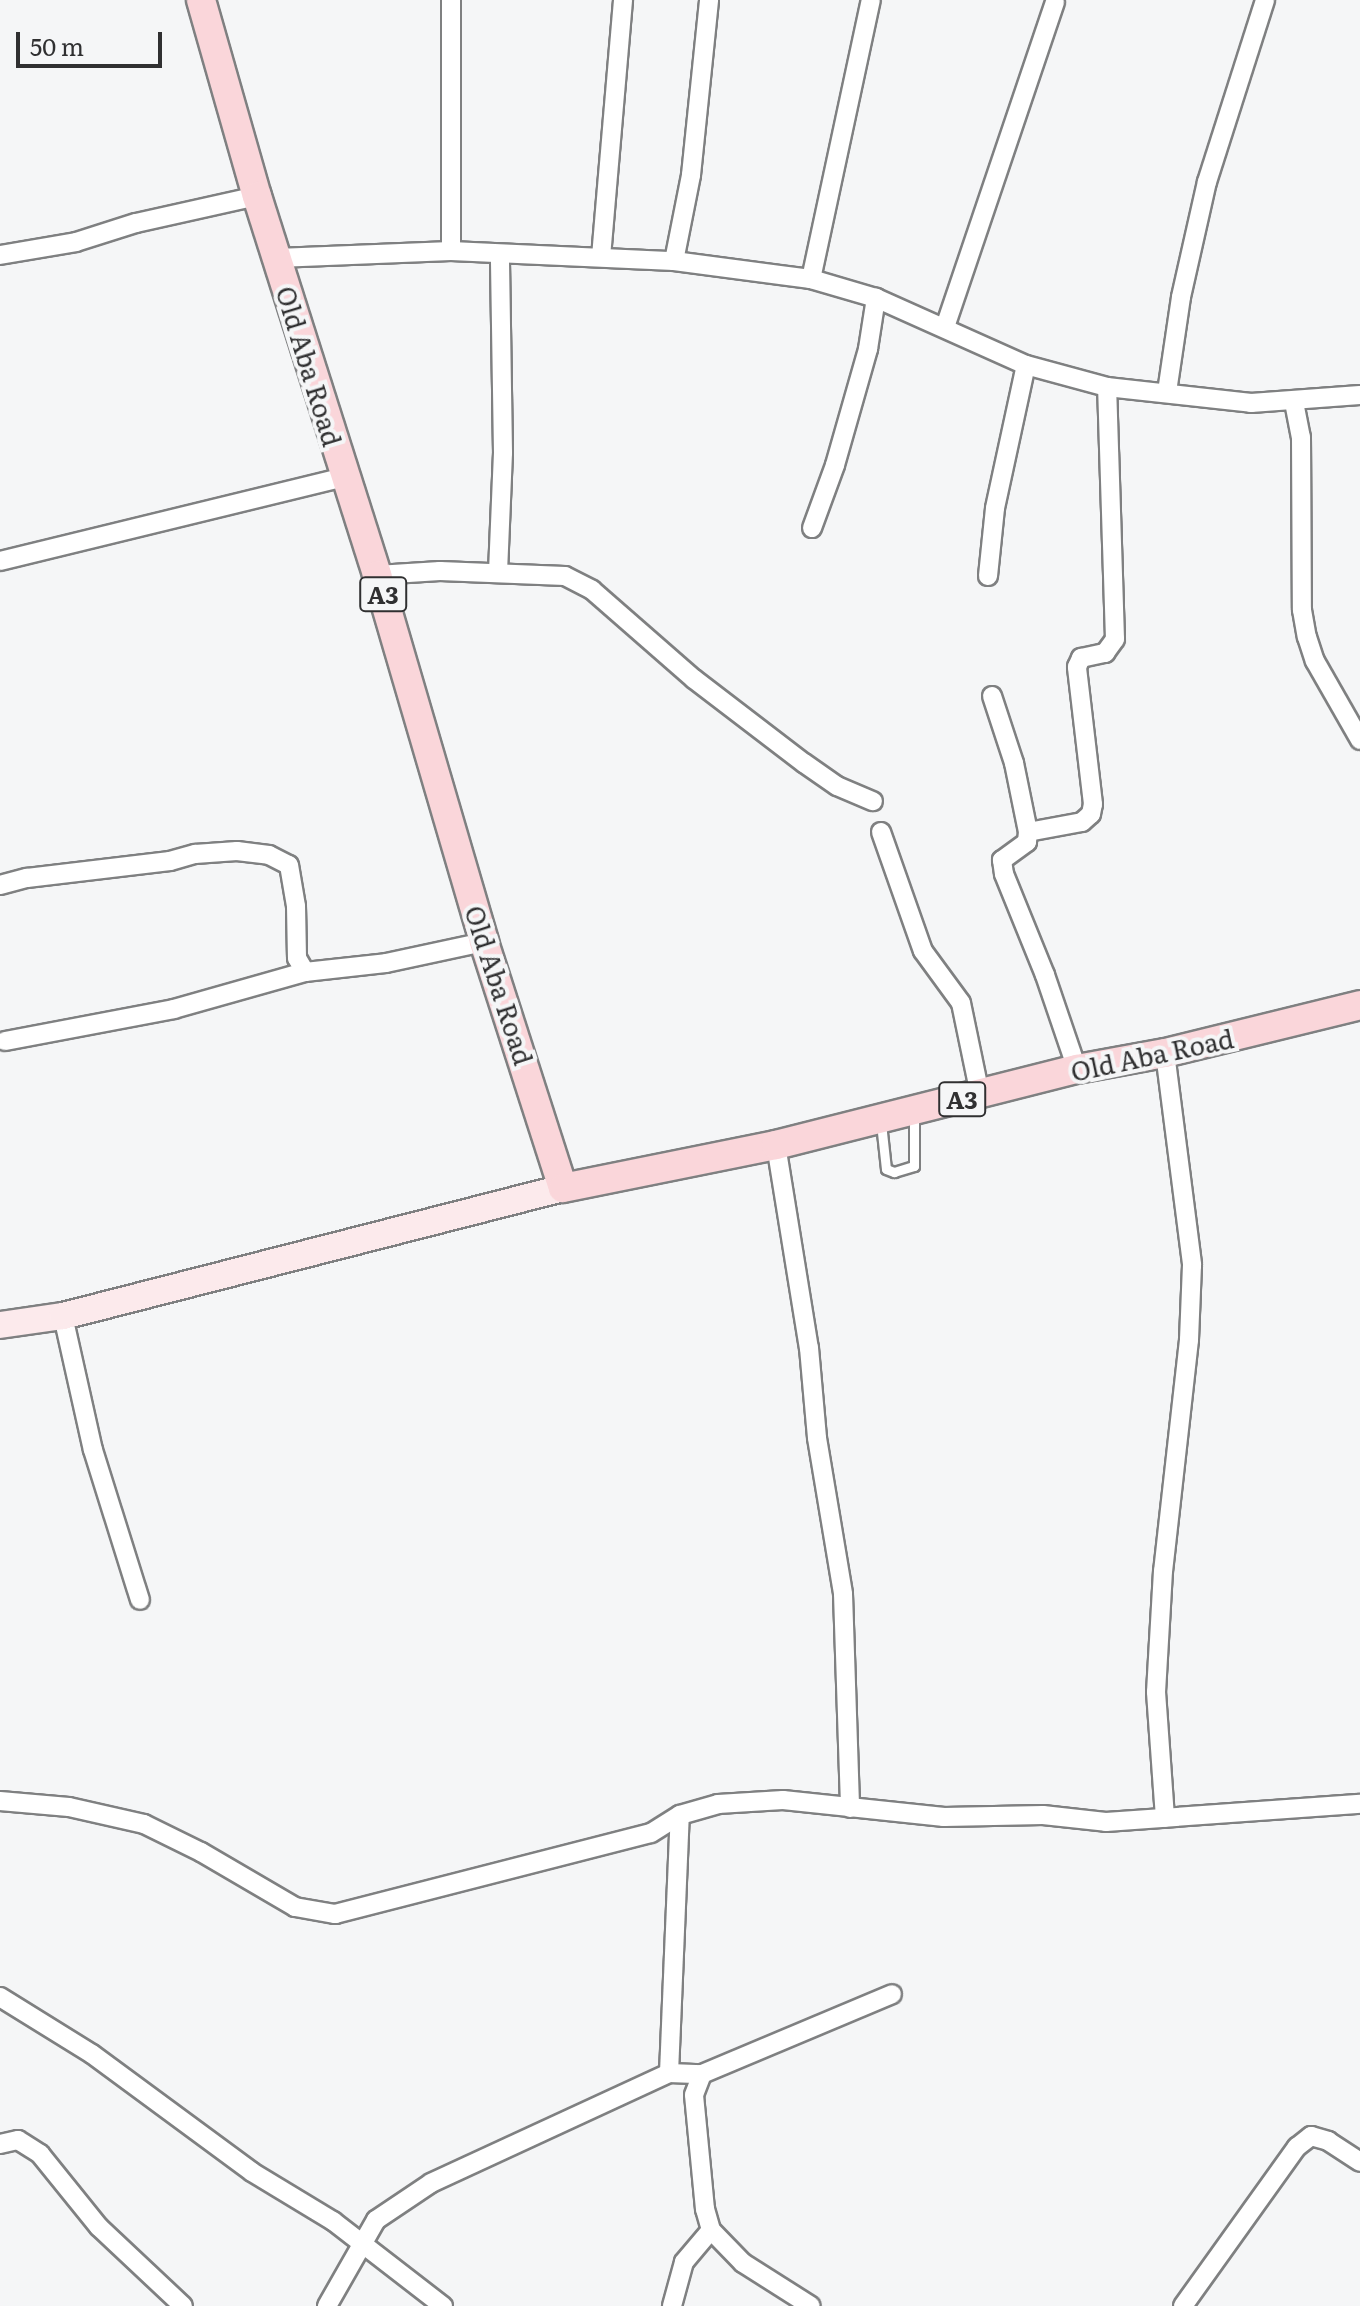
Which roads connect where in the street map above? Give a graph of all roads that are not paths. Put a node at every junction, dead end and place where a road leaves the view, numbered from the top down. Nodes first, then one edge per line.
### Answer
1 (201, 0) edge
2 (451, 0) edge
3 (623, 0) edge
4 (709, 0) edge
5 (871, 0) edge
6 (1265, 0) edge
7 (1055, 2) edge
8 (257, 196) junction
9 (451, 251) junction
10 (0, 255) edge
11 (500, 255) junction
12 (601, 257) junction
13 (277, 258) junction
14 (674, 261) junction
15 (811, 279) junction
16 (876, 298) junction
17 (945, 327) junction
18 (1026, 365) junction
19 (1107, 387) junction
20 (1167, 392) junction
21 (1360, 395) edge
22 (1294, 402) junction
23 (345, 477) junction
24 (812, 528) dead end
25 (0, 561) edge
26 (498, 572) junction
27 (377, 575) junction
28 (988, 576) dead end
29 (992, 696) dead end
30 (1360, 740) edge
31 (873, 801) dead end
32 (881, 832) dead end
33 (1028, 832) junction
34 (0, 885) edge
35 (484, 942) junction
36 (305, 972) junction
37 (1360, 1005) edge
38 (5, 1041) dead end
39 (1165, 1053) junction
40 (1077, 1069) junction
41 (980, 1095) junction
42 (913, 1111) junction
43 (880, 1119) junction
44 (776, 1145) junction
45 (563, 1188) junction
46 (63, 1316) junction
47 (0, 1325) edge
48 (140, 1600) dead end
49 (0, 1801) edge
50 (1360, 1804) edge
51 (850, 1808) junction
52 (680, 1815) junction
53 (1165, 1818) junction
54 (892, 1994) dead end
55 (0, 1997) edge
56 (669, 2073) junction
57 (702, 2074) junction
58 (0, 2144) edge
59 (1360, 2162) edge
60 (711, 2230) junction
61 (363, 2242) junction
62 (183, 2306) edge
63 (327, 2306) edge
64 (443, 2306) edge
65 (672, 2306) edge
66 (811, 2306) edge
67 (1183, 2306) edge

1 - 8 main road, Old Aba Road / A3
2 - 9 street
3 - 12 street
4 - 14 street
5 - 15 street
6 - 20 street
7 - 17 street
8 - 10 street
8 - 13 main road, Old Aba Road / A3
9 - 11 street
9 - 13 street
11 - 12 street
11 - 26 street
12 - 14 street
13 - 23 main road, Old Aba Road / A3
14 - 15 street
15 - 16 street
16 - 17 street
16 - 24 street
17 - 18 street
18 - 19 street
18 - 28 street
19 - 20 street
19 - 33 street
20 - 22 street
21 - 22 street
22 - 30 street
23 - 25 street
23 - 27 main road, Old Aba Road / A3
26 - 27 street
26 - 31 street
27 - 35 main road, Old Aba Road / A3
29 - 33 street
32 - 41 street
33 - 40 street
34 - 36 street
35 - 36 street
35 - 45 main road, Old Aba Road / A3
36 - 38 street
37 - 39 main road, Old Aba Road / A3
39 - 40 main road, Old Aba Road / A3
39 - 53 street
40 - 41 main road, Old Aba Road / A3
41 - 42 main road, Old Aba Road / A3
42 - 43 main road, Old Aba Road / A3
42 - 43 lane
43 - 44 main road, Old Aba Road / A3
44 - 45 main road, Old Aba Road / A3
44 - 51 street
45 - 46 street
46 - 47 street
46 - 48 street
49 - 52 street
50 - 53 street
51 - 52 street
51 - 53 street
52 - 56 street
54 - 57 street
55 - 61 street
56 - 57 street
56 - 61 street
57 - 60 street
58 - 62 street
59 - 67 street
60 - 65 street
60 - 66 street
61 - 63 street
61 - 64 street

